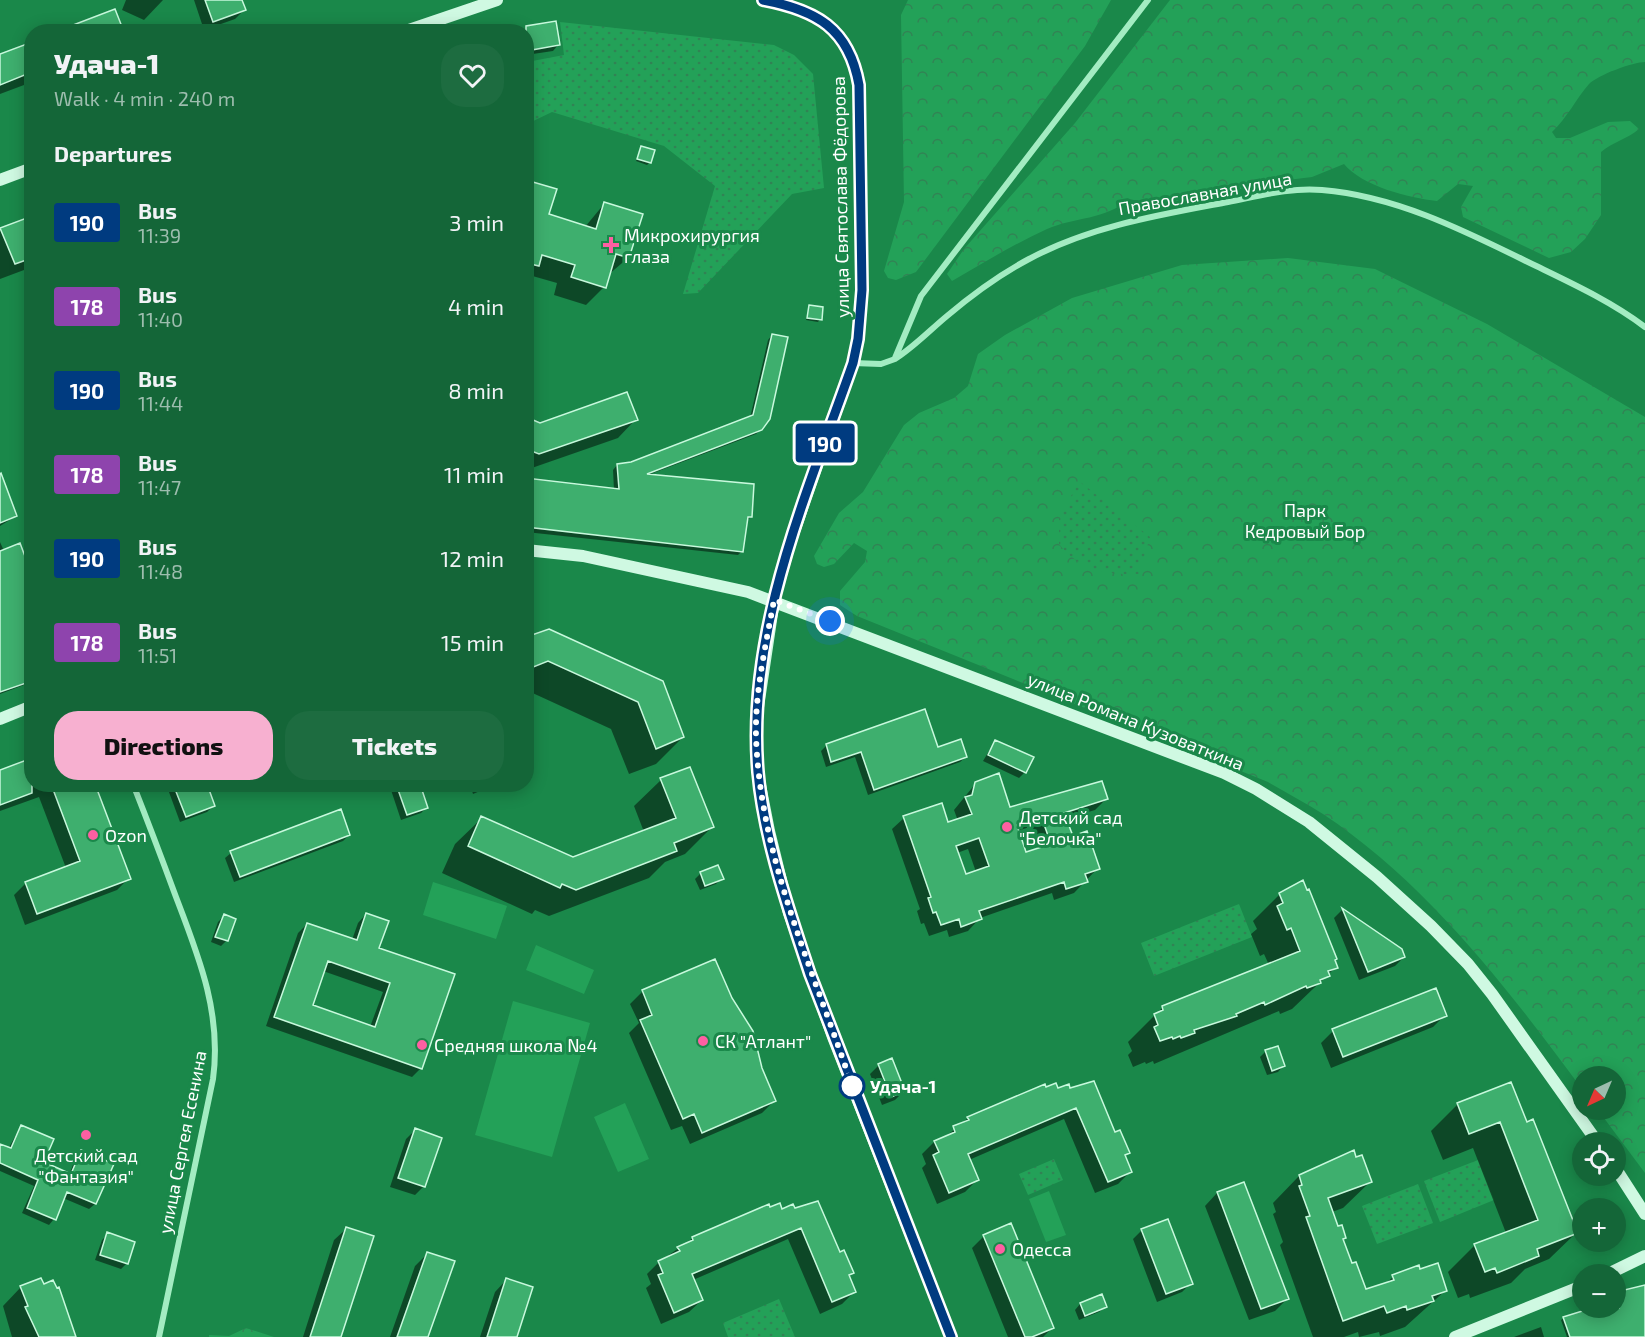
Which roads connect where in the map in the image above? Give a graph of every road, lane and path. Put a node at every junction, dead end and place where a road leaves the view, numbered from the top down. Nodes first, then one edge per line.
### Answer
1 (497, 0) edge
2 (763, 0) edge
3 (1148, 0) edge
4 (427, 24) edge
5 (24, 171) edge
6 (0, 180) edge
7 (1645, 327) edge
8 (895, 358) junction
9 (853, 363) junction
10 (534, 551) edge
11 (774, 600) junction
12 (24, 709) edge
13 (0, 719) edge
14 (136, 792) edge
15 (1590, 1132) edge
16 (1626, 1185) edge
17 (1645, 1214) edge
18 (1645, 1256) edge
19 (1626, 1265) edge
20 (1572, 1290) edge
21 (159, 1337) edge
22 (951, 1337) edge
23 (1455, 1337) edge

1 - 4 street
2 - 9 street, улица Святослава Фёдорова
3 - 8 street
5 - 6 street
7 - 8 street, Православная улица
8 - 9 street, Православная улица
9 - 11 street, улица Святослава Фёдорова
10 - 11 street, улица Романа Кузоваткина
11 - 15 street, улица Романа Кузоваткина
11 - 22 street, улица Святослава Фёдорова
12 - 13 street
14 - 21 street, улица Сергея Есенина
16 - 17 street
18 - 19 street
20 - 23 street

